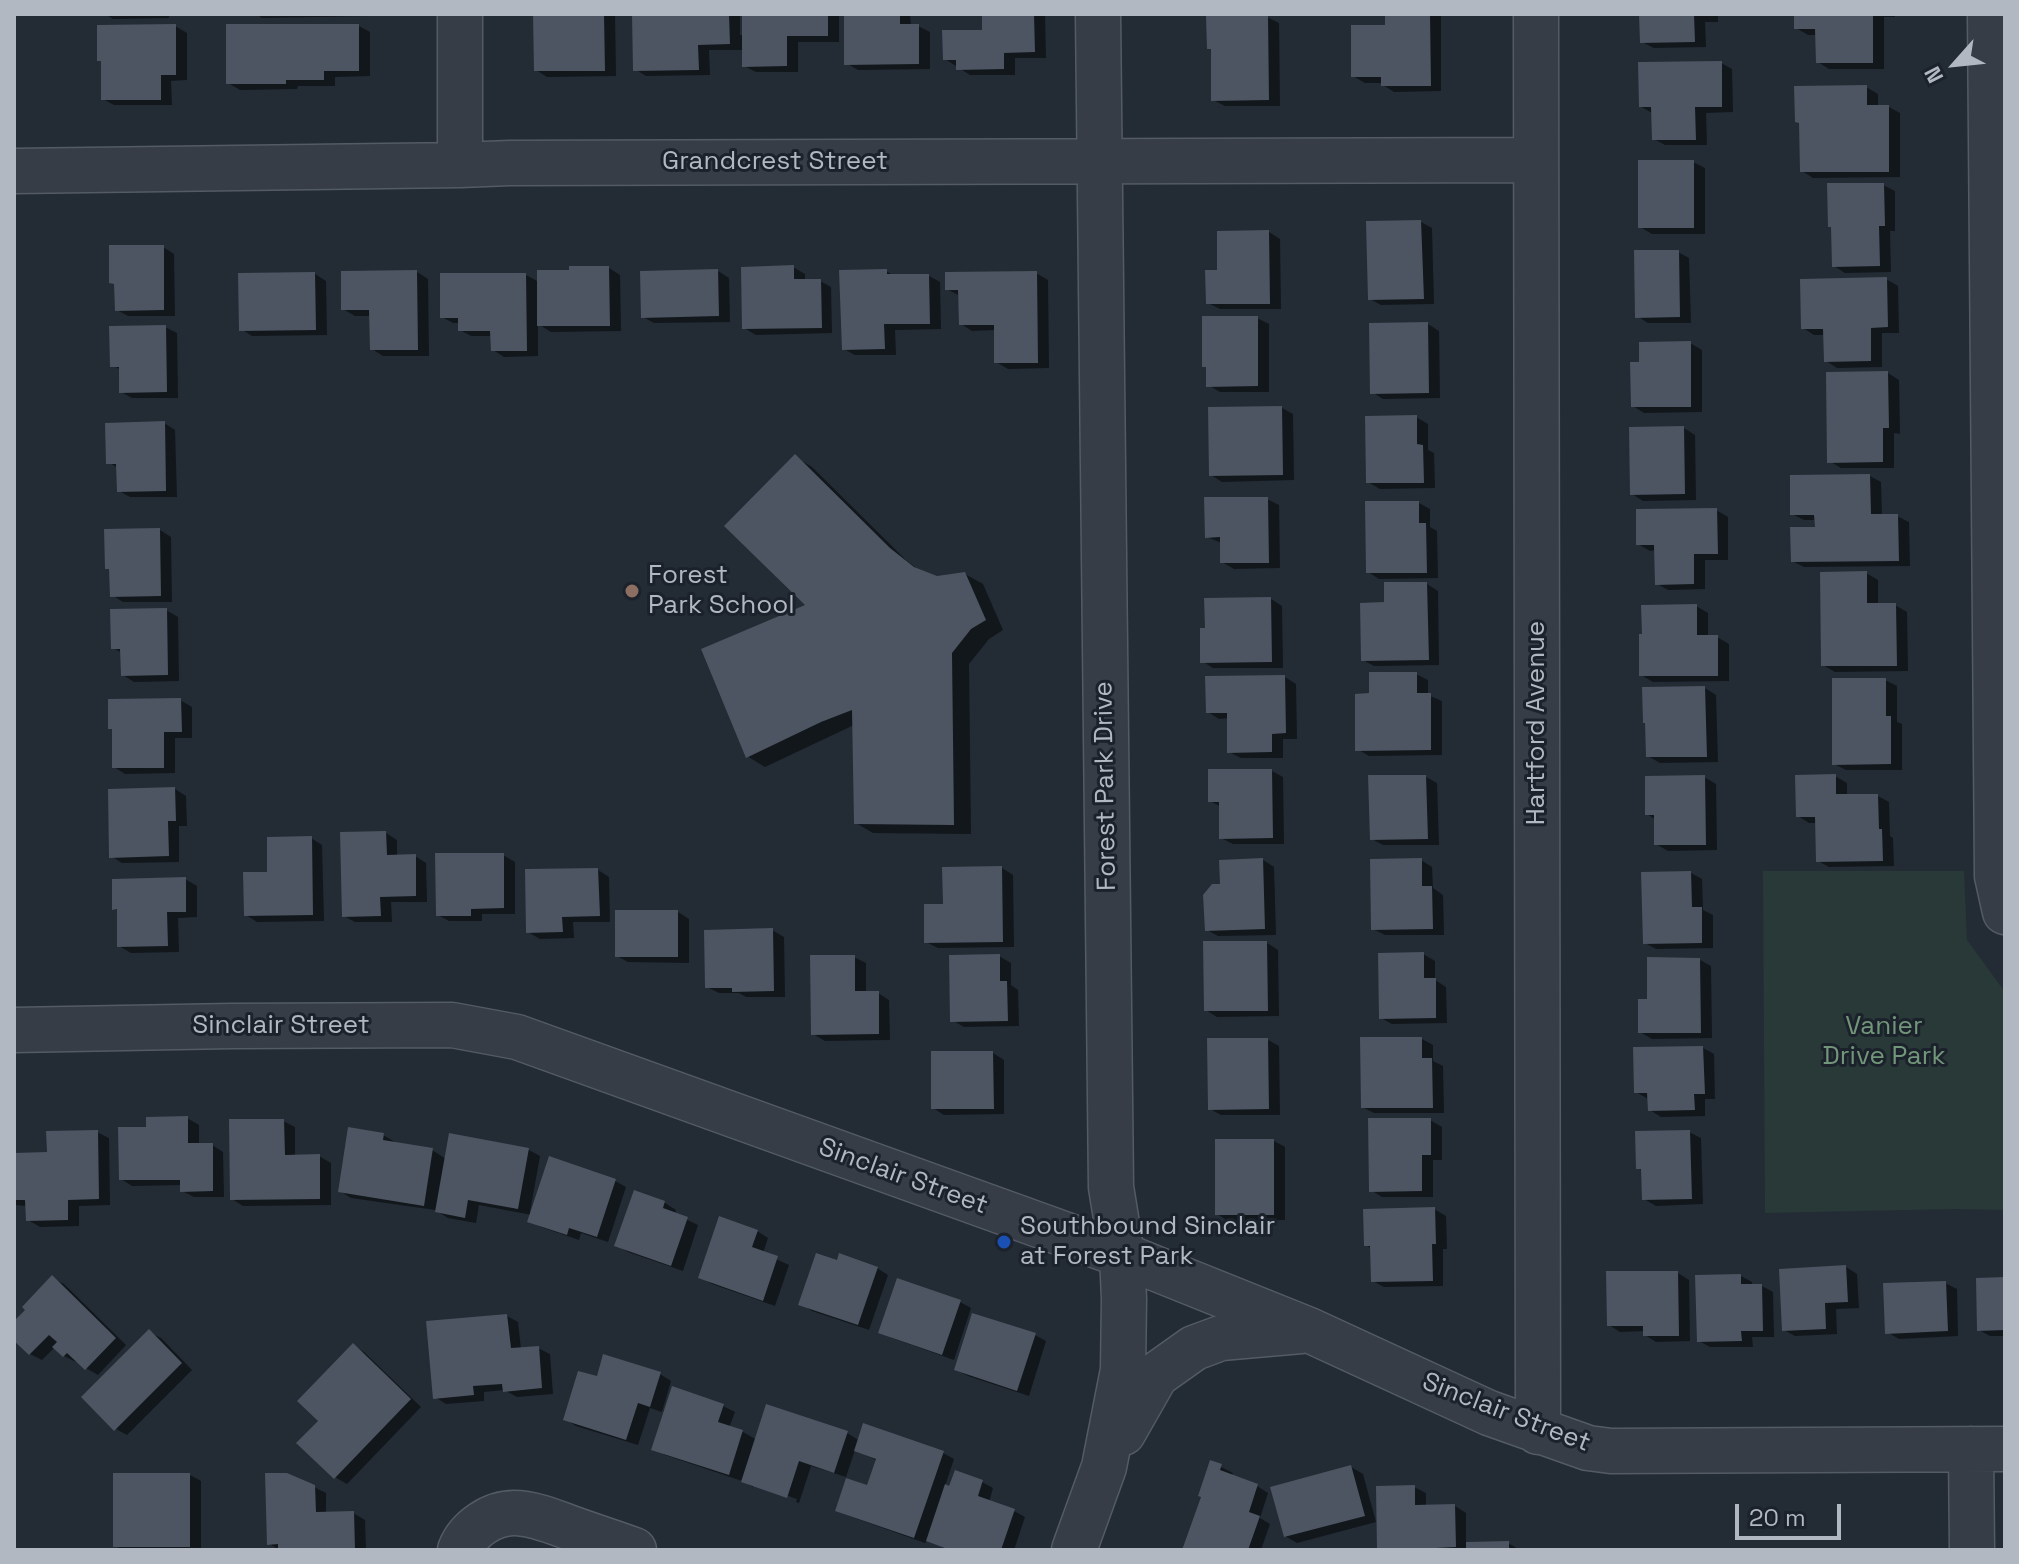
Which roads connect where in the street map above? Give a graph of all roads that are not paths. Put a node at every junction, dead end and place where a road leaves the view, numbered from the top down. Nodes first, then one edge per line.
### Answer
1 (460, 14) edge
2 (1098, 14) edge
3 (1536, 14) edge
4 (1990, 14) edge
5 (1536, 160) junction
6 (1099, 162) junction
7 (460, 165) junction
8 (14, 171) edge
9 (2005, 912) edge
10 (14, 1030) edge
11 (1122, 1255) junction
12 (1309, 1330) junction
13 (1538, 1432) junction
14 (1988, 1449) edge
15 (1104, 1467) junction
16 (460, 1550) edge
17 (634, 1550) edge
18 (1074, 1550) edge
19 (1972, 1550) edge

1 - 7 street
2 - 6 street, Forest Park Drive
3 - 5 street, Hartford Avenue
4 - 9 street
5 - 6 street, Grandcrest Street
5 - 13 street, Hartford Avenue
6 - 7 street, Grandcrest Street
6 - 11 street, Forest Park Drive
7 - 8 street, Grandcrest Street
10 - 11 street, Sinclair Street
11 - 12 street, Sinclair Street
11 - 15 street, Forest Park Drive
12 - 13 street, Sinclair Street
12 - 15 street
13 - 14 street, Sinclair Street
14 - 19 street
15 - 18 street, Forest Park Drive
16 - 17 street

